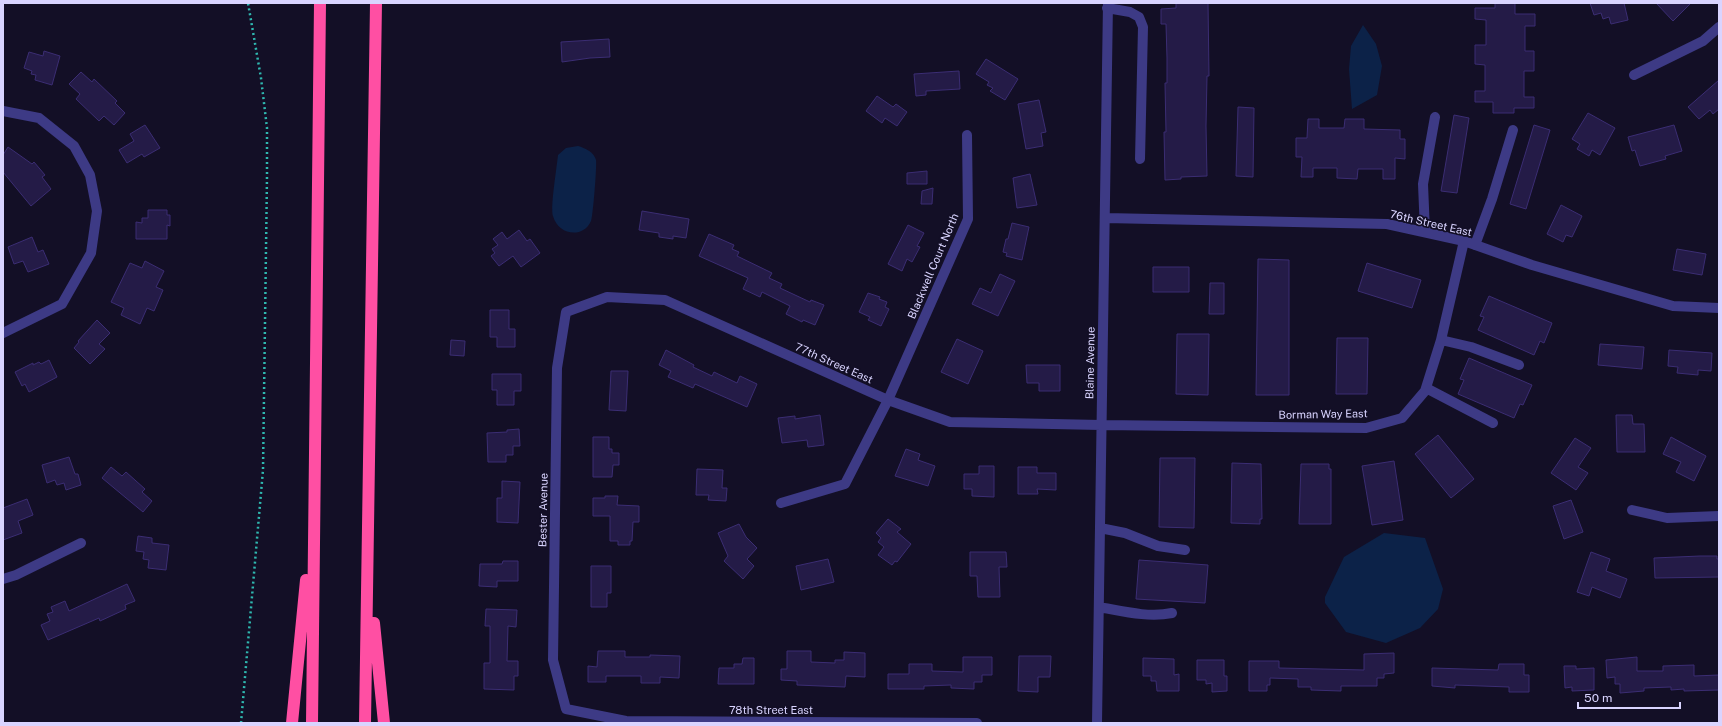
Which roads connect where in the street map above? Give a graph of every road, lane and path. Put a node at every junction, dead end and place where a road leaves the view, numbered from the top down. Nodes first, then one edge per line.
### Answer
1 (248, 3) edge
2 (320, 3) edge
3 (376, 3) edge
4 (1108, 6) edge
5 (1719, 27) edge
6 (1634, 75) dead end
7 (3, 111) edge
8 (1435, 117) dead end
9 (1513, 130) dead end
10 (967, 135) dead end
11 (1140, 159) dead end
12 (1105, 218) junction
13 (1425, 232) junction
14 (1464, 241) junction
15 (1475, 245) junction
16 (1719, 308) edge
17 (566, 312) joint
18 (3, 333) edge
19 (1441, 340) junction
20 (1519, 365) dead end
21 (1426, 388) junction
22 (888, 400) junction
23 (1493, 424) dead end
24 (1101, 425) junction
25 (314, 503) junction
26 (782, 503) dead end
27 (1632, 510) dead end
28 (1719, 516) edge
29 (1100, 528) junction
30 (81, 543) dead end
31 (1185, 550) dead end
32 (368, 566) junction
33 (3, 579) edge
34 (1099, 608) junction
35 (1172, 613) dead end
36 (566, 709) joint
37 (242, 723) edge
38 (292, 723) edge
39 (312, 723) edge
40 (366, 723) edge
41 (384, 723) edge
42 (977, 723) edge
43 (1097, 723) edge

1 - 37 path
2 - 25 highway
3 - 32 highway
4 - 11 street
4 - 12 street, Blaine Avenue
5 - 6 street
7 - 18 street
8 - 13 street
9 - 15 street
10 - 22 street, Blackwell Court North
12 - 13 street, 76th Street East
12 - 24 street, Blaine Avenue
13 - 14 street, 76th Street East
14 - 15 street, 76th Street East
14 - 19 street, Borman Way East
15 - 16 street, 76th Street East
17 - 22 street, 77th Street East
17 - 36 street, Bester Avenue
19 - 20 street
19 - 21 street, Borman Way East
21 - 23 street
21 - 24 street, Borman Way East
22 - 24 street, 77th Street East
22 - 26 street, Blackwell Court North
24 - 29 street, Blaine Avenue
25 - 38 highway
25 - 39 highway
27 - 28 street
29 - 31 street
29 - 34 street, Blaine Avenue
30 - 33 street
32 - 40 highway
32 - 41 highway
34 - 35 street
34 - 43 street, Blaine Avenue
36 - 42 street, 78th Street East

